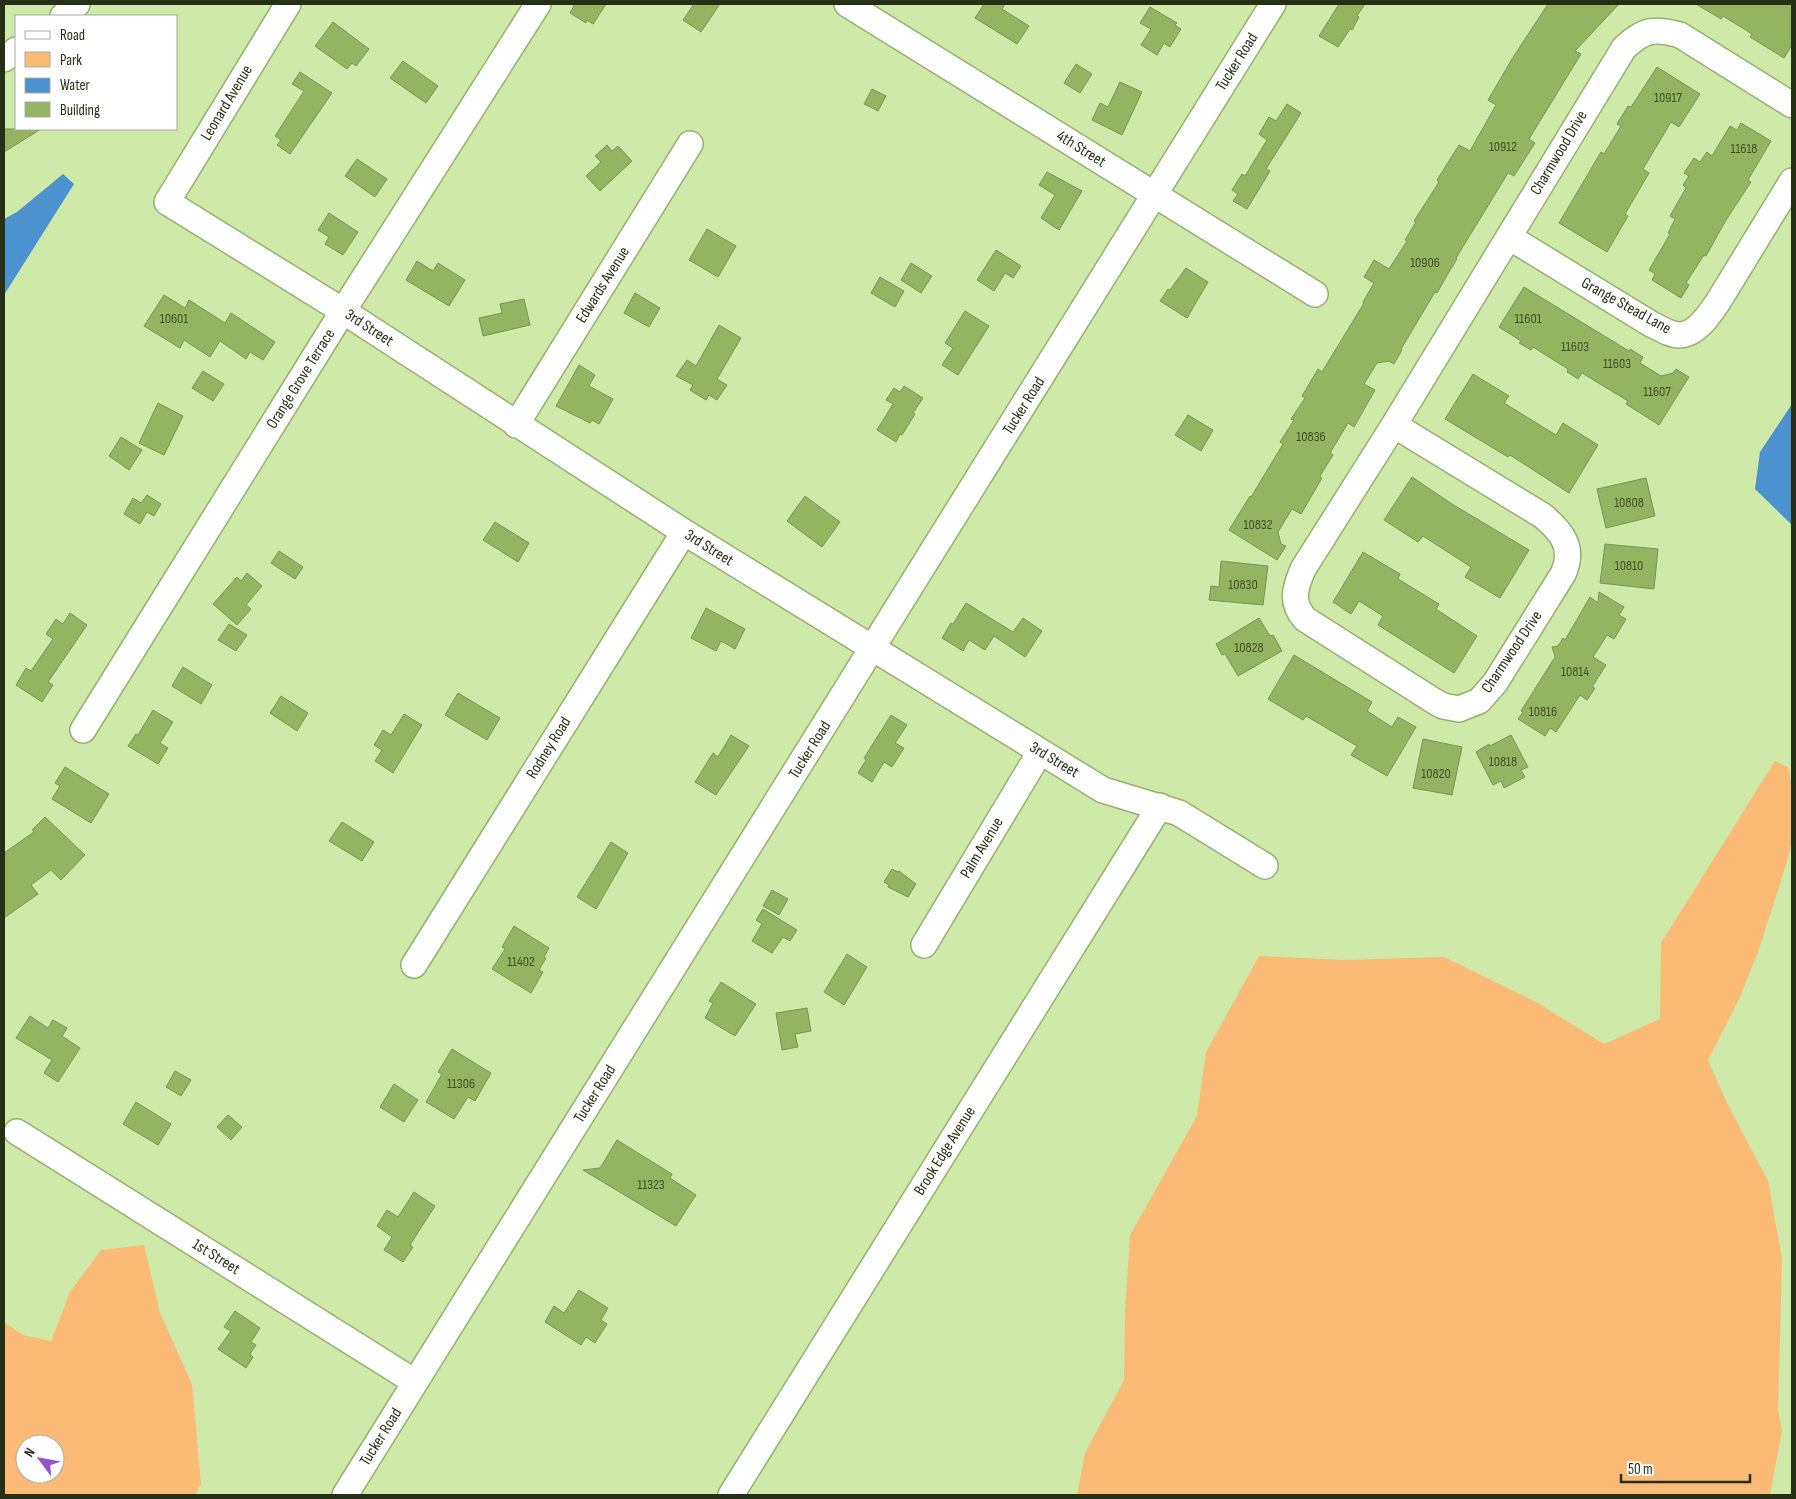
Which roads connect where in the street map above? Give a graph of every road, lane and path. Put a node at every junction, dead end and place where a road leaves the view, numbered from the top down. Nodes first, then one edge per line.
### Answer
1 (77, 4) edge
2 (288, 4) edge
3 (538, 4) edge
4 (847, 4) edge
5 (1272, 4) edge
6 (64, 15) edge
7 (15, 51) edge
8 (4, 59) edge
9 (1792, 105) edge
10 (690, 144) dead end
11 (1792, 181) edge
12 (1155, 194) junction
13 (167, 202) joint
14 (1509, 237) junction
15 (1315, 294) dead end
16 (343, 311) junction
17 (516, 425) junction
18 (1394, 425) junction
19 (684, 532) junction
20 (873, 649) junction
21 (83, 730) dead end
22 (1040, 752) junction
23 (1160, 806) junction
24 (1265, 866) dead end
25 (924, 945) dead end
26 (414, 965) dead end
27 (17, 1132) dead end
28 (416, 1382) junction
29 (345, 1495) edge
30 (731, 1495) edge

1 - 6 street
2 - 13 street, Leonard Avenue
3 - 16 street, Orange Grove Terrace
4 - 12 street, 4th Street
5 - 12 street, Tucker Road
7 - 8 street
9 - 14 street, Charmwood Drive
10 - 17 street, Edwards Avenue
11 - 14 street, Grange Stead Lane
12 - 15 street, 4th Street
12 - 20 street, Tucker Road
13 - 16 street, 3rd Street
14 - 18 street, Charmwood Drive
16 - 17 street, 3rd Street
16 - 21 street, Orange Grove Terrace
17 - 19 street, 3rd Street
18 - 18 street, Charmwood Drive
19 - 20 street, 3rd Street
19 - 26 street, Rodney Road
20 - 22 street, 3rd Street
20 - 28 street, Tucker Road
22 - 23 street, 3rd Street
22 - 25 street, Palm Avenue
23 - 24 street, 3rd Street
23 - 30 street, Brook Edge Avenue
27 - 28 street, 1st Street
28 - 29 street, Tucker Road

